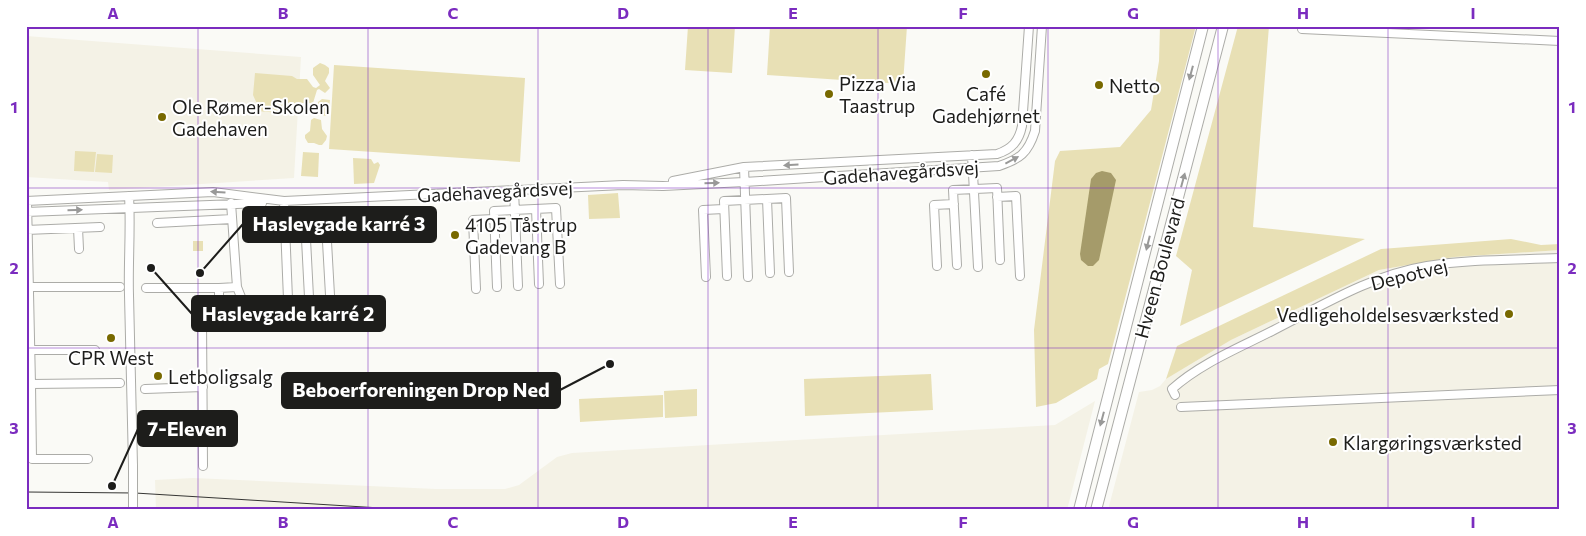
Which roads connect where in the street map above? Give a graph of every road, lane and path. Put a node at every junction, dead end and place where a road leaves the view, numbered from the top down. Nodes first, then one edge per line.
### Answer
1 (1028, 26) edge
2 (1042, 26) edge
3 (1203, 26) edge
4 (1223, 26) edge
5 (1302, 29) dead end
6 (1426, 30) edge
7 (1560, 41) edge
8 (972, 155) junction
9 (744, 167) junction
10 (973, 168) junction
11 (744, 182) junction
12 (646, 184) junction
13 (974, 189) junction
14 (514, 190) junction
15 (129, 196) junction
16 (997, 197) junction
17 (767, 199) junction
18 (284, 200) junction
19 (744, 200) junction
20 (27, 201) edge
21 (230, 203) junction
22 (954, 204) junction
23 (130, 207) junction
24 (536, 209) junction
25 (724, 209) junction
26 (515, 210) junction
27 (27, 212) edge
28 (232, 219) junction
29 (494, 219) junction
30 (285, 221) junction
31 (157, 223) dead end
32 (306, 225) junction
33 (100, 227) dead end
34 (78, 228) junction
35 (27, 230) edge
36 (79, 249) dead end
37 (1560, 258) edge
38 (1000, 260) dead end
39 (957, 265) dead end
40 (937, 266) dead end
41 (978, 266) dead end
42 (790, 272) dead end
43 (770, 273) dead end
44 (728, 276) dead end
45 (748, 276) dead end
46 (1020, 276) dead end
47 (706, 277) dead end
48 (539, 284) dead end
49 (560, 284) dead end
50 (518, 286) dead end
51 (237, 287) junction
52 (28, 288) edge
53 (120, 288) dead end
54 (146, 288) dead end
55 (219, 288) junction
56 (497, 288) dead end
57 (476, 289) dead end
58 (330, 295) dead end
59 (309, 297) dead end
60 (288, 299) dead end
61 (242, 318) dead end
62 (31, 350) junction
63 (95, 350) dead end
64 (120, 383) dead end
65 (29, 384) edge
66 (203, 387) junction
67 (144, 389) dead end
68 (1560, 390) edge
69 (1175, 395) dead end
70 (1181, 407) dead end
71 (88, 459) dead end
72 (203, 466) dead end
73 (133, 510) edge
74 (1079, 510) edge
75 (1096, 510) edge

1 - 8 street, Gadehavegårdsvej
10 -> 2 street, Gadehavegårdsvej
3 -> 74 street, Hveen Boulevard
75 -> 4 street, Hveen Boulevard
5 - 6 street
6 - 7 street
8 -> 9 street, Gadehavegårdsvej
8 - 10 street
9 - 11 street
9 - 12 street, Gadehavegårdsvej
10 - 11 street, Gadehavegårdsvej
10 - 13 street
12 -> 11 street, Gadehavegårdsvej
11 - 19 street
12 - 14 street, Gadehavegårdsvej
13 - 16 street
13 - 22 street
13 - 41 street
14 - 18 street, Gadehavegårdsvej
14 - 26 street
18 -> 15 street, Gadehavegårdsvej
15 - 20 street, Gadehavegårdsvej
15 - 23 street
16 - 38 street
16 - 46 street
17 - 19 street
17 - 42 street
17 - 43 street
18 - 21 street, Gadehavegårdsvej
18 - 30 street
19 - 25 street
19 - 45 street
20 - 27 street
21 - 23 street, Gadehavegårdsvej
21 - 28 street
22 - 39 street
22 - 40 street
27 -> 23 street, Gadehavegårdsvej
23 - 73 street, bridge
24 - 26 street
24 - 48 street
24 - 49 street
25 - 44 street
25 - 47 street
26 - 29 street
26 - 50 street
27 - 35 street
28 - 31 street
28 - 51 street
29 - 56 street
29 - 57 street
30 - 32 street
30 - 60 street
32 - 58 street
32 - 59 street
33 - 34 street
34 - 35 street
34 - 36 street
35 - 52 street
37 - 69 street, Depotvej
51 - 55 street
51 - 61 street
52 - 53 street
52 - 62 street
54 - 55 street
55 - 66 street
62 - 63 street
62 - 65 street
64 - 65 street
65 - 71 street
66 - 67 street
66 - 72 street
68 - 70 street

